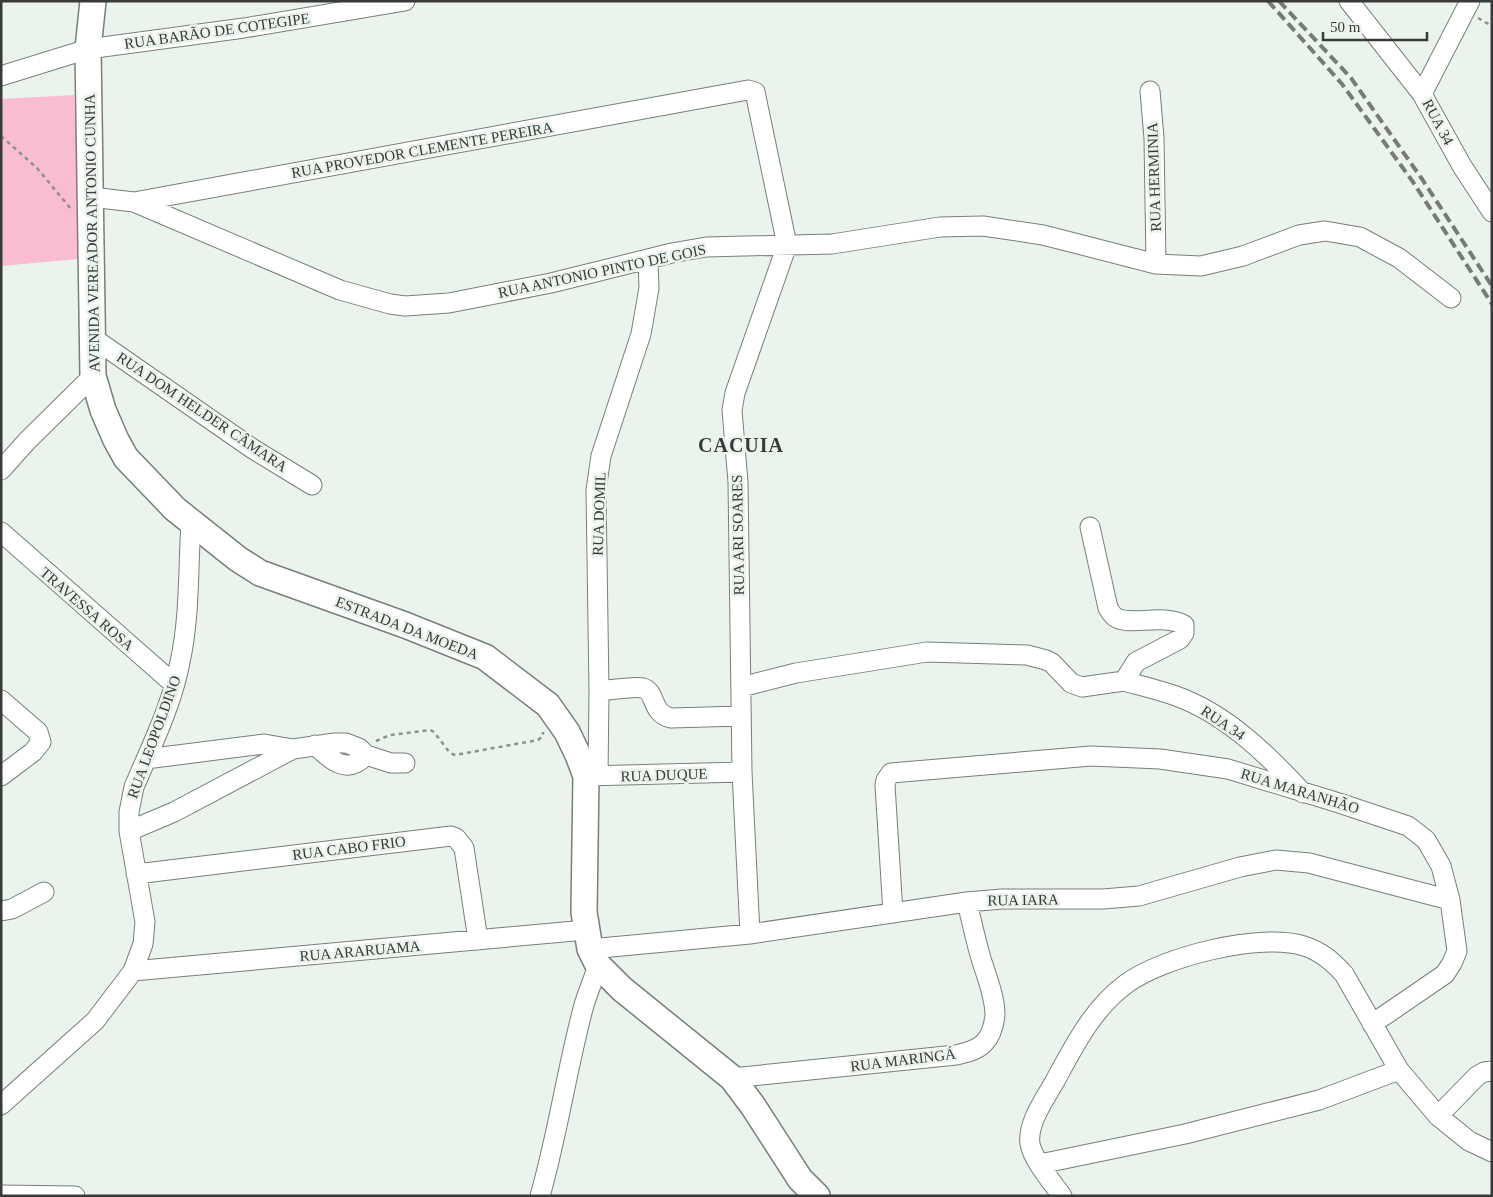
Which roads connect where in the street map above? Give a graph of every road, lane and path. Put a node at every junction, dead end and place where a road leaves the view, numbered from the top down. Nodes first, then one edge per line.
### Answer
1 (93, 1) edge
2 (405, 1) edge
3 (1349, 1) edge
4 (1470, 1) edge
5 (88, 49) junction
6 (1, 76) edge
7 (1150, 91) dead end
8 (1422, 94) junction
9 (1, 136) edge
10 (91, 197) junction
11 (134, 202) junction
12 (1492, 212) edge
13 (92, 229) junction
14 (787, 245) junction
15 (648, 260) junction
16 (1156, 264) junction
17 (1451, 298) dead end
18 (94, 338) junction
19 (94, 376) junction
20 (1, 470) edge
21 (312, 485) dead end
22 (191, 522) junction
23 (1090, 527) dead end
24 (1, 532) edge
25 (1124, 681) junction
26 (174, 684) junction
27 (741, 687) junction
28 (599, 691) junction
29 (1, 700) edge
30 (548, 705) junction
31 (741, 716) junction
32 (293, 749) junction
33 (362, 752) junction
34 (146, 759) junction
35 (404, 763) dead end
36 (742, 772) junction
37 (1, 776) edge
38 (592, 776) junction
39 (1304, 794) junction
40 (129, 831) junction
41 (136, 874) junction
42 (44, 892) dead end
43 (1450, 900) junction
44 (967, 902) junction
45 (1, 911) edge
46 (893, 913) junction
47 (750, 934) junction
48 (478, 940) junction
49 (592, 948) junction
50 (134, 971) junction
51 (1372, 1024) junction
52 (1399, 1070) junction
53 (1492, 1071) edge
54 (732, 1078) junction
55 (1, 1105) edge
56 (1438, 1116) junction
57 (1492, 1152) edge
58 (1040, 1164) junction
59 (1, 1194) edge
60 (75, 1196) edge
61 (540, 1196) edge
62 (817, 1196) edge
63 (1062, 1196) edge

1 - 5 main road, AVENIDA VEREADOR ANTONIO CUNHA
2 - 5 street, RUA BARÃO DE COTEGIPE
3 - 8 street
4 - 8 street, RUA 34
5 - 6 street, RUA BARÃO DE COTEGIPE
5 - 10 main road, AVENIDA VEREADOR ANTONIO CUNHA
7 - 16 street, RUA HERMINIA
8 - 12 street, RUA 34
9 - 13 path
10 - 11 street, RUA PROVEDOR CLEMENTE PEREIRA
10 - 13 main road, AVENIDA VEREADOR ANTONIO CUNHA
11 - 14 street, RUA PROVEDOR CLEMENTE PEREIRA
11 - 15 street, RUA ANTONIO PINTO DE GOIS
13 - 18 main road, AVENIDA VEREADOR ANTONIO CUNHA
14 - 15 street, RUA ANTONIO PINTO DE GOIS
14 - 16 street, RUA ANTONIO PINTO DE GOIS
14 - 27 street, RUA ARI SOARES
15 - 28 street, RUA DOMIL
16 - 17 street, RUA ANTONIO PINTO DE GOIS
18 - 19 main road, AVENIDA VEREADOR ANTONIO CUNHA
18 - 21 street, RUA DOM HELDER CÂMARA
19 - 20 street
19 - 22 main road, AVENIDA VEREADOR ANTONIO CUNHA
22 - 26 street, RUA LEOPOLDINO
22 - 30 main road, ESTRADA DA MOEDA
23 - 25 street
24 - 26 street, TRAVESSA ROSA
25 - 27 street
25 - 39 street, RUA 34
26 - 34 street, RUA LEOPOLDINO
27 - 31 street, RUA ARI SOARES
28 - 31 street
28 - 38 street, RUA DOMIL
29 - 37 street
30 - 33 path
30 - 38 main road, ESTRADA DA MOEDA
31 - 36 street, RUA ARI SOARES
32 - 33 street
32 - 34 street
32 - 40 street
33 - 35 street
34 - 40 street, RUA LEOPOLDINO
36 - 38 street, RUA DUQUE
36 - 47 street, RUA ARI SOARES
38 - 49 main road
39 - 43 street, RUA MARANHÃO
39 - 46 street, RUA MARANHÃO
40 - 41 street, RUA LEOPOLDINO
41 - 48 street, RUA CABO FRIO
41 - 50 street, RUA LEOPOLDINO
42 - 45 street
43 - 44 street, RUA IARA
43 - 51 street, RUA MARANHÃO
44 - 46 street, RUA IARA
44 - 54 street, RUA MARINGÁ
46 - 47 street, RUA IARA
47 - 49 street, RUA IARA
48 - 49 street, RUA ARARUAMA
48 - 50 street, RUA ARARUAMA
49 - 54 main road
49 - 61 street
50 - 55 street, RUA LEOPOLDINO
51 - 52 street
51 - 58 street
52 - 56 street
52 - 58 street
53 - 56 street
54 - 62 main road
56 - 57 street
58 - 63 street
59 - 60 street

